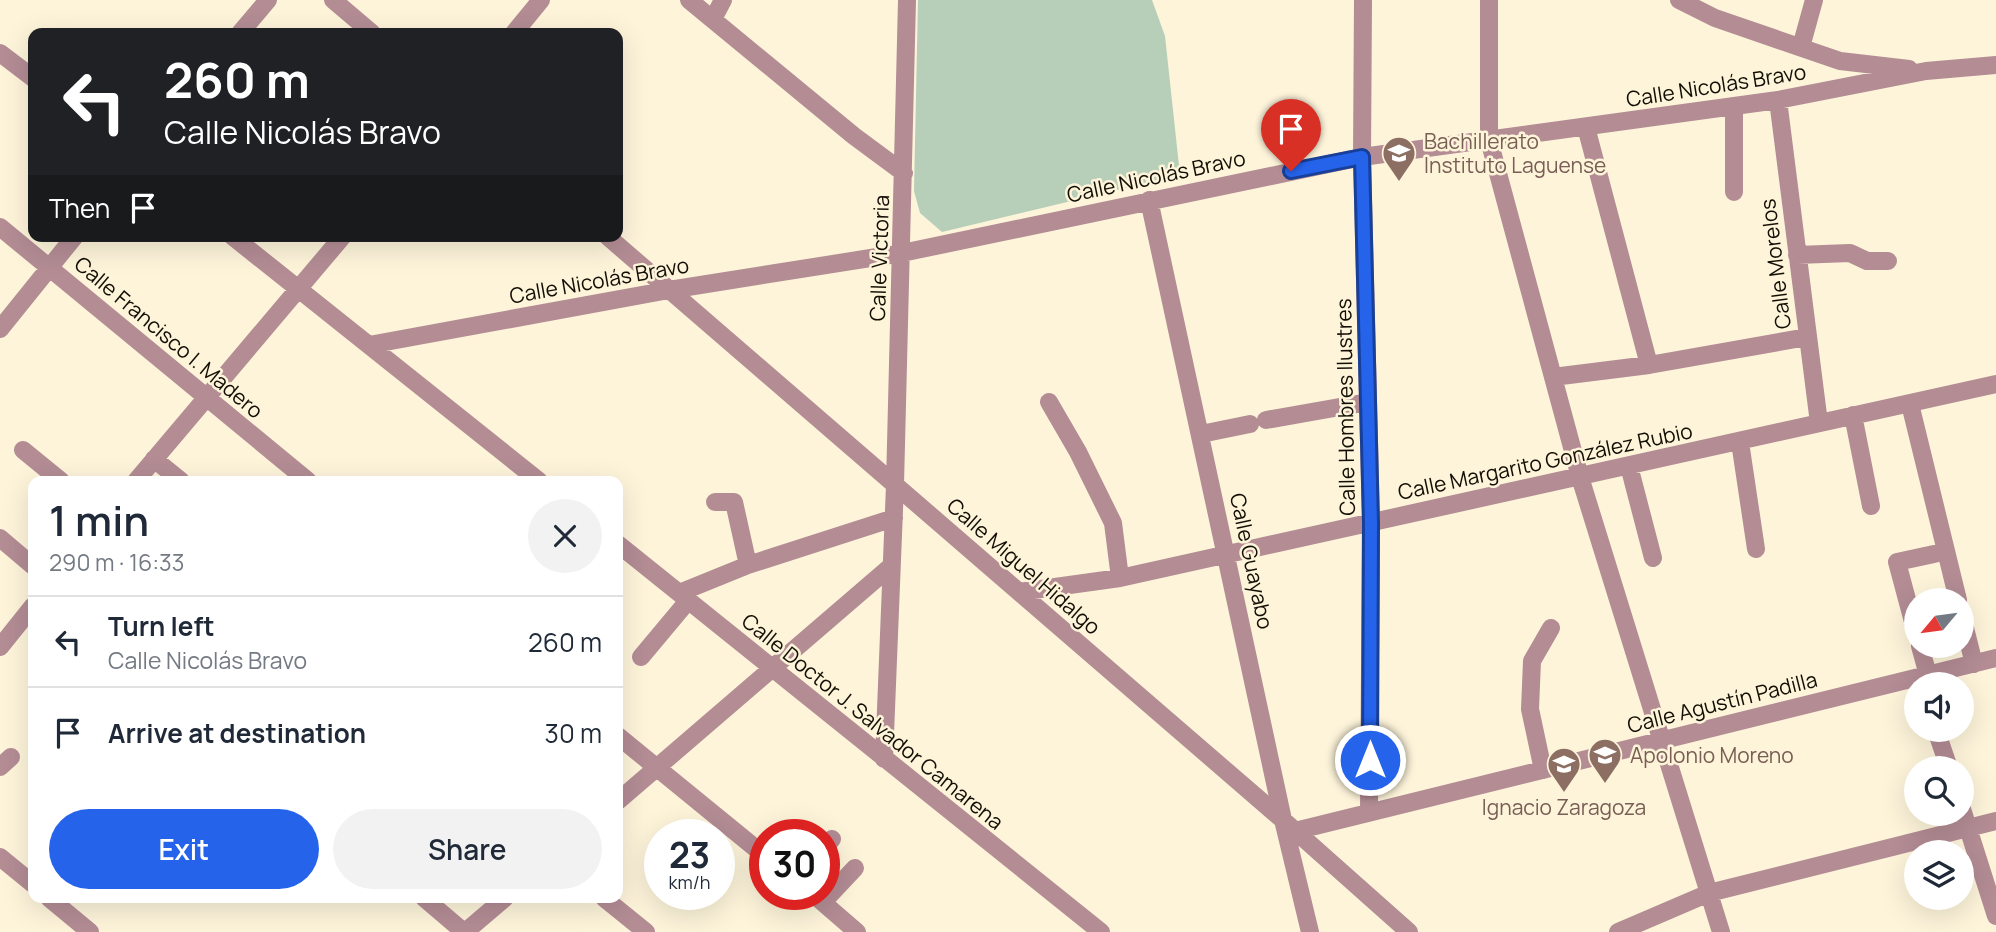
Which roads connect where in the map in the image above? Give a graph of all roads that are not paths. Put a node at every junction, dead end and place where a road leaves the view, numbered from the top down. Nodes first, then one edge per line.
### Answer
1 (268, 0) edge
2 (333, 0) edge
3 (541, 0) edge
4 (689, 0) edge
5 (723, 0) edge
6 (908, 0) edge
7 (1363, 0) edge
8 (1489, 0) edge
9 (1679, 0) edge
10 (1814, 0) edge
11 (713, 19) junction
12 (244, 28) edge
13 (366, 28) edge
14 (518, 28) edge
15 (1801, 47) junction
16 (0, 53) edge
17 (1840, 61) junction
18 (1996, 65) edge
19 (1926, 71) junction
20 (28, 74) edge
21 (1844, 87) junction
22 (1778, 100) junction
23 (1734, 106) junction
24 (1586, 127) junction
25 (1489, 140) junction
26 (1362, 157) junction
27 (904, 173) junction
28 (1734, 192) dead end
29 (1149, 200) junction
30 (0, 227) edge
31 (70, 242) edge
32 (239, 242) edge
33 (338, 242) edge
34 (614, 242) edge
35 (902, 253) junction
36 (1797, 255) junction
37 (1888, 261) dead end
38 (50, 268) junction
39 (298, 289) junction
40 (669, 290) junction
41 (0, 329) edge
42 (1807, 337) junction
43 (369, 345) junction
44 (1649, 365) junction
45 (1553, 377) junction
46 (1996, 384) edge
47 (206, 397) junction
48 (1049, 402) dead end
49 (1368, 402) junction
50 (1910, 404) junction
51 (1853, 415) junction
52 (1819, 422) junction
53 (1201, 434) junction
54 (1740, 442) junction
55 (23, 450) dead end
56 (154, 459) junction
57 (1629, 466) junction
58 (55, 476) edge
59 (140, 476) edge
60 (175, 476) edge
61 (302, 476) edge
62 (533, 476) edge
63 (1580, 477) junction
64 (895, 485) junction
65 (715, 502) dead end
66 (1871, 506) dead end
67 (894, 518) junction
68 (1371, 523) junction
69 (0, 538) edge
70 (623, 548) edge
71 (1756, 549) dead end
72 (1934, 554) dead end
73 (1227, 555) junction
74 (1653, 558) dead end
75 (28, 562) edge
76 (748, 565) junction
77 (890, 568) junction
78 (1120, 578) junction
79 (1955, 588) edge
80 (1904, 589) edge
81 (1019, 592) junction
82 (683, 597) junction
83 (28, 612) edge
84 (1551, 628) dead end
85 (0, 647) edge
86 (641, 657) dead end
87 (1972, 658) edge
88 (1996, 658) edge
89 (1974, 664) junction
90 (772, 668) junction
91 (1947, 672) edge
92 (1904, 683) edge
93 (623, 740) edge
94 (1662, 740) junction
95 (884, 759) junction
96 (657, 768) junction
97 (1543, 769) junction
98 (623, 797) edge
99 (1370, 812) junction
100 (1996, 821) edge
101 (1289, 825) junction
102 (1968, 828) junction
103 (749, 843) edge
104 (0, 857) edge
105 (855, 868) dead end
106 (28, 880) edge
107 (840, 880) edge
108 (1709, 893) junction
109 (55, 903) edge
110 (430, 903) edge
111 (499, 903) edge
112 (610, 903) edge
113 (825, 910) edge
114 (1996, 916) edge
115 (835, 926) edge
116 (90, 932) edge
117 (465, 932) edge
118 (646, 932) edge
119 (857, 932) edge
120 (1101, 932) edge
121 (1310, 932) edge
122 (1409, 932) edge
123 (1621, 932) edge
124 (1721, 932) edge

1 - 12 street
2 - 13 street
3 - 14 street
4 - 11 street
5 - 11 street
6 - 27 street, Calle Victoria
7 - 26 street, Calle Hombres Ilustres
8 - 25 street
9 - 15 street
10 - 15 street
11 - 27 street
15 - 17 street
16 - 20 street
17 - 19 street
17 - 21 street
18 - 19 street, Calle Nicolás Bravo
19 - 21 street, Calle Nicolás Bravo
21 - 22 street, Calle Nicolás Bravo
22 - 23 street, Calle Nicolás Bravo
22 - 36 street, Calle Morelos
23 - 24 street, Calle Nicolás Bravo
23 - 28 street
24 - 25 street, Calle Nicolás Bravo
24 - 44 street
25 - 26 street, Calle Nicolás Bravo
25 - 45 street
26 - 29 street, Calle Nicolás Bravo
26 - 49 street, Calle Hombres Ilustres
27 - 35 street, Calle Victoria
29 - 35 street, Calle Nicolás Bravo
29 - 53 street, Calle Guayabo
30 - 38 street, Calle Francisco I. Madero
31 - 38 street
32 - 39 street
33 - 39 street
34 - 40 street, Calle Miguel Hidalgo
35 - 40 street, Calle Nicolás Bravo
35 - 64 street, Calle Victoria
36 - 37 street
36 - 42 street, Calle Morelos
38 - 41 street
38 - 47 street, Calle Francisco I. Madero
39 - 43 street
39 - 47 street
40 - 43 street, Calle Nicolás Bravo
40 - 64 street, Calle Miguel Hidalgo
42 - 44 street
42 - 52 street, Calle Morelos
43 - 62 street
44 - 45 street
45 - 63 street
46 - 50 street, Calle Margarito González Rubio
47 - 56 street
47 - 61 street, Calle Francisco I. Madero
48 - 78 street
49 - 53 street
49 - 68 street, Calle Hombres Ilustres
50 - 51 street, Calle Margarito González Rubio
50 - 79 street
51 - 52 street, Calle Margarito González Rubio
51 - 66 street
52 - 54 street, Calle Margarito González Rubio
53 - 73 street, Calle Guayabo
54 - 57 street, Calle Margarito González Rubio
54 - 71 street
55 - 58 street
56 - 59 street
56 - 60 street
57 - 63 street, Calle Margarito González Rubio
57 - 74 street
63 - 68 street, Calle Margarito González Rubio
63 - 94 street
64 - 67 street, Calle Victoria
64 - 81 street, Calle Miguel Hidalgo
65 - 76 street
67 - 76 street
67 - 77 street, Calle Victoria
68 - 73 street, Calle Margarito González Rubio
68 - 99 street, Calle Hombres Ilustres
69 - 75 street
70 - 82 street, Calle Doctor J. Salvador Camarena
72 - 80 street
73 - 78 street, Calle Margarito González Rubio
73 - 101 street, Calle Guayabo
76 - 82 street
77 - 90 street
77 - 95 street, Calle Victoria
78 - 81 street, Calle Margarito González Rubio
81 - 101 street, Calle Miguel Hidalgo
82 - 86 street
82 - 90 street, Calle Doctor J. Salvador Camarena
83 - 85 street
84 - 97 street
87 - 89 street
88 - 89 street, Calle Agustín Padilla
89 - 91 street, Calle Agustín Padilla
90 - 95 street, Calle Doctor J. Salvador Camarena
90 - 96 street
92 - 94 street, Calle Agustín Padilla
93 - 96 street
94 - 97 street, Calle Agustín Padilla
94 - 108 street
95 - 120 street, Calle Doctor J. Salvador Camarena
96 - 98 street
96 - 103 street
97 - 99 street, Calle Agustín Padilla
99 - 101 street, Calle Agustín Padilla
100 - 102 street
101 - 121 street, Calle Guayabo
101 - 122 street, Calle Miguel Hidalgo
102 - 108 street
102 - 114 street
104 - 106 street
105 - 107 street
108 - 123 street
108 - 124 street
109 - 116 street
110 - 117 street
111 - 117 street
112 - 118 street
113 - 115 street
115 - 119 street

